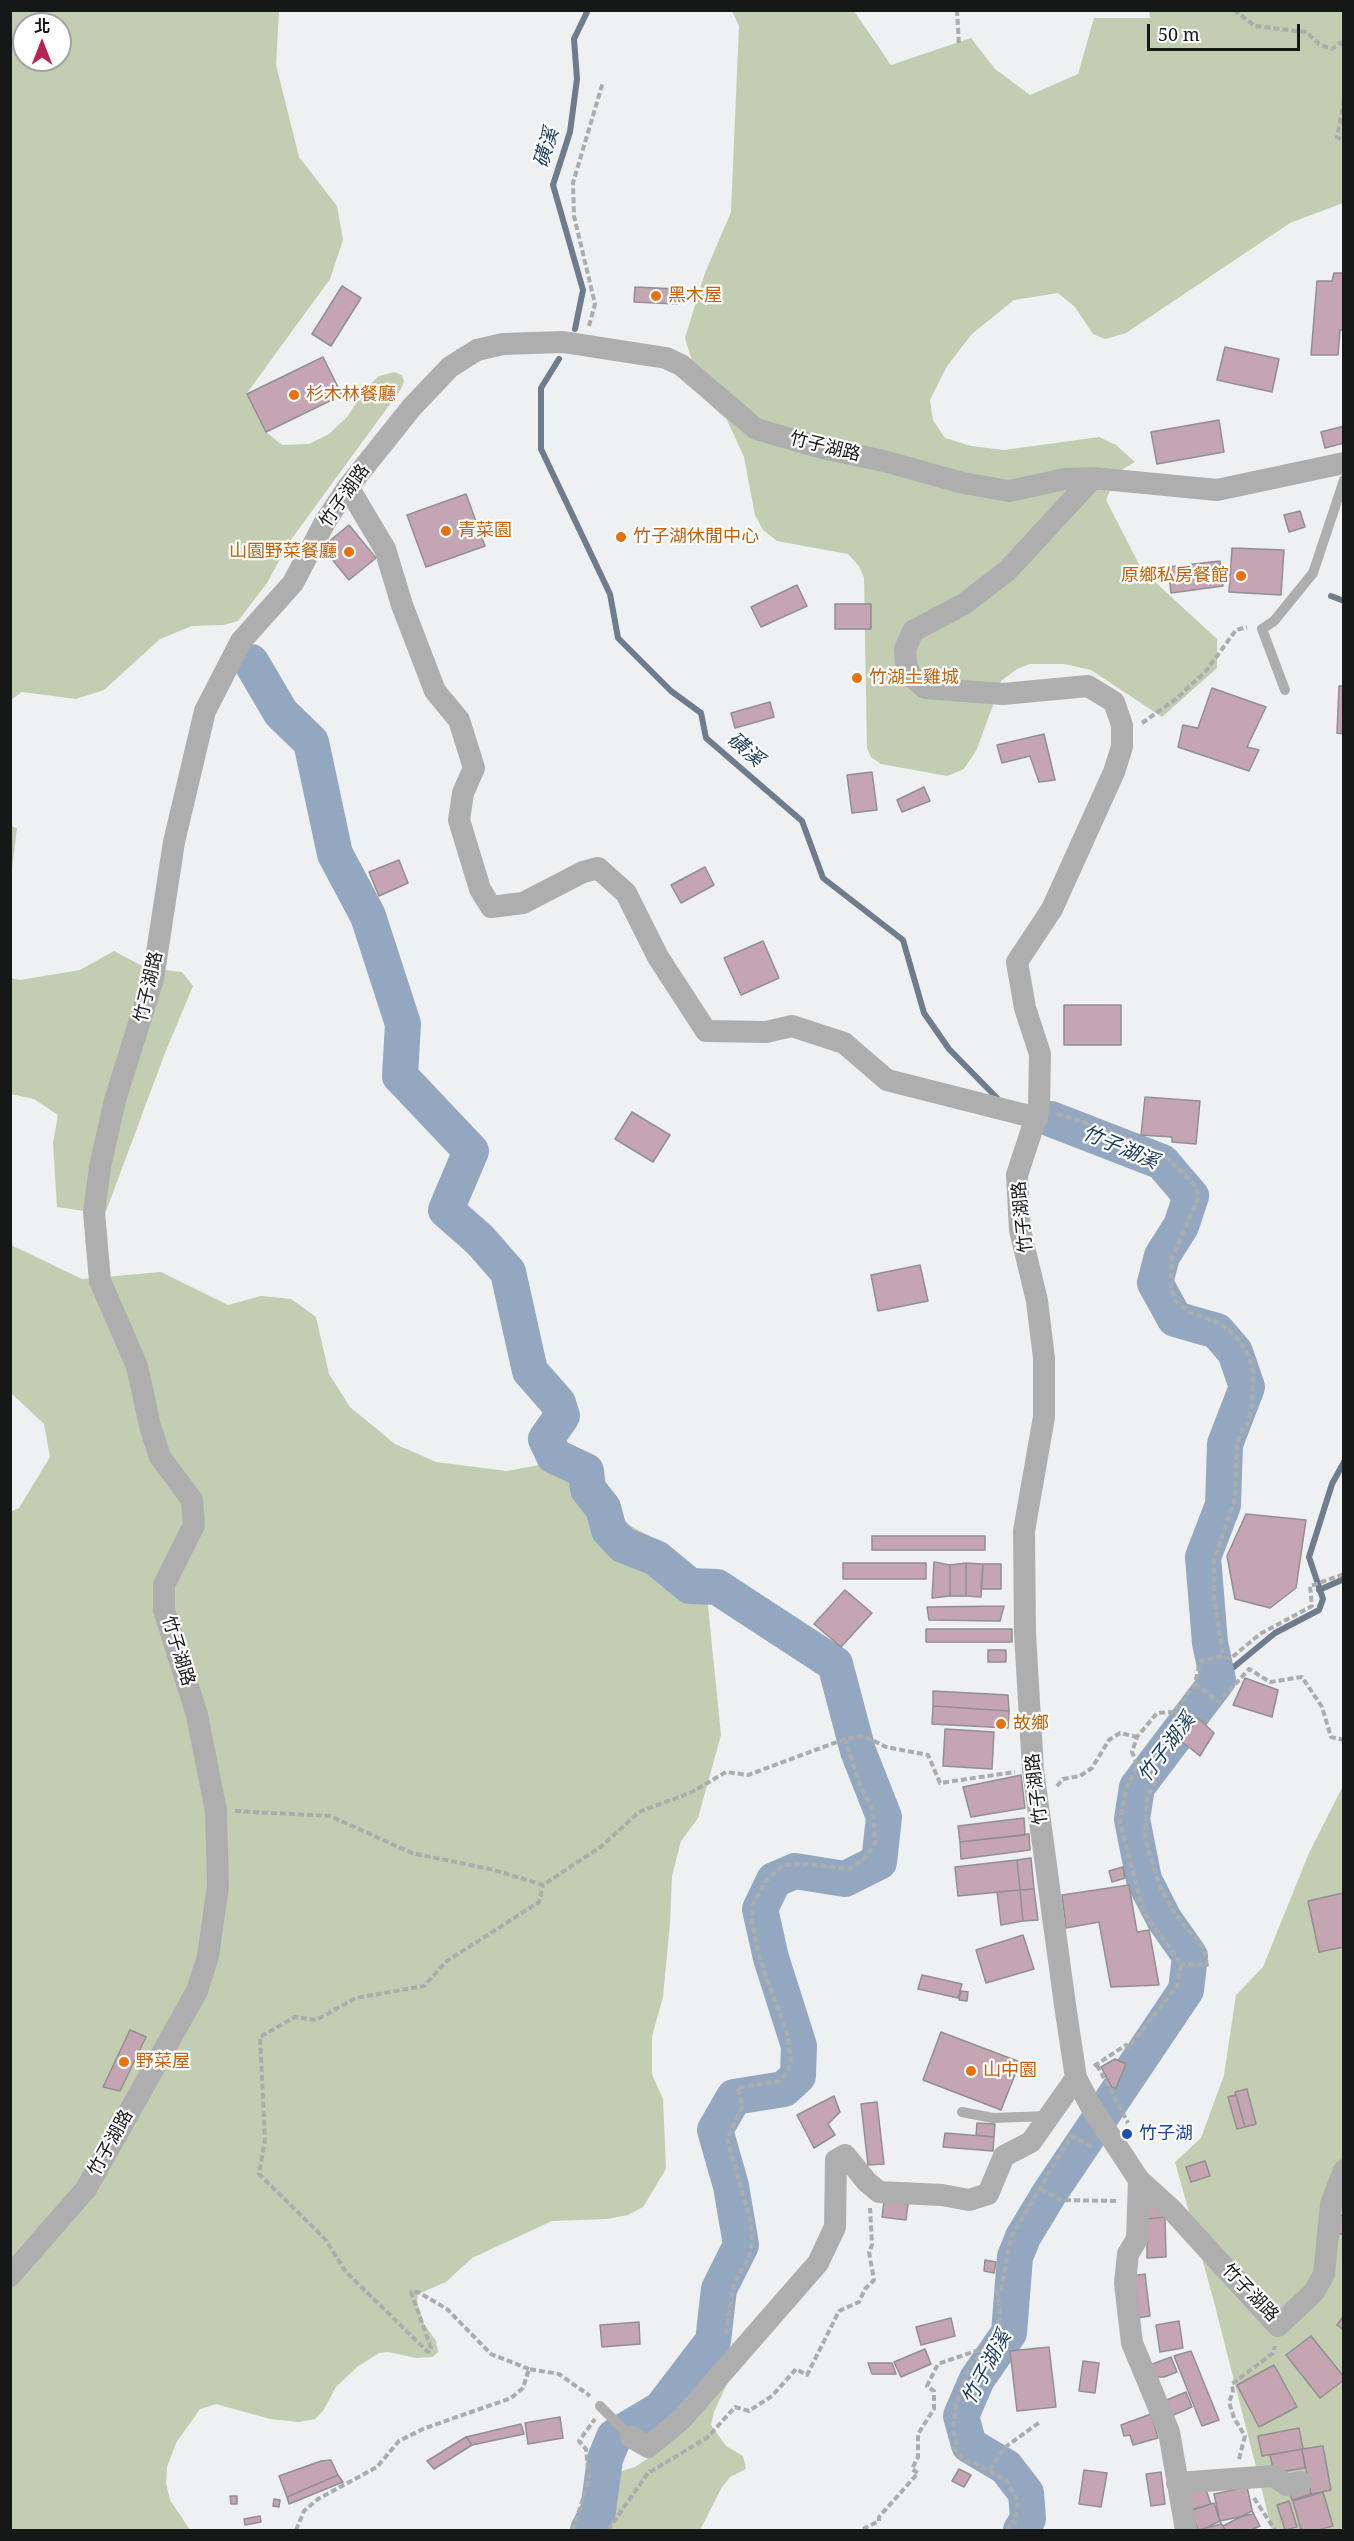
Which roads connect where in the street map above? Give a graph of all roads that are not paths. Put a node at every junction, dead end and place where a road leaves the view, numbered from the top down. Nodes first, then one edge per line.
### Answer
1 (1343, 472) edge
2 (1093, 478) junction
3 (348, 487) junction
4 (1285, 690) dead end
5 (1038, 1113) junction
6 (1076, 2078) junction
7 (962, 2112) dead end
8 (1048, 2116) junction
9 (1344, 2170) edge
10 (1137, 2191) junction
11 (10, 2276) edge
12 (600, 2406) road end
13 (632, 2436) joint
14 (1301, 2482) dead end
15 (1177, 2483) junction
16 (1186, 2530) edge

1 - 2 street, 竹子湖路
1 - 4 lane
2 - 3 street, 竹子湖路
2 - 5 street, 竹子湖路
3 - 5 street
3 - 11 street, 竹子湖路
5 - 6 street, 竹子湖路
6 - 8 street
6 - 10 street, 竹子湖路
7 - 8 lane
8 - 13 street
9 - 10 street, 竹子湖路
10 - 15 street
12 - 13 lane
14 - 15 street
15 - 16 street

